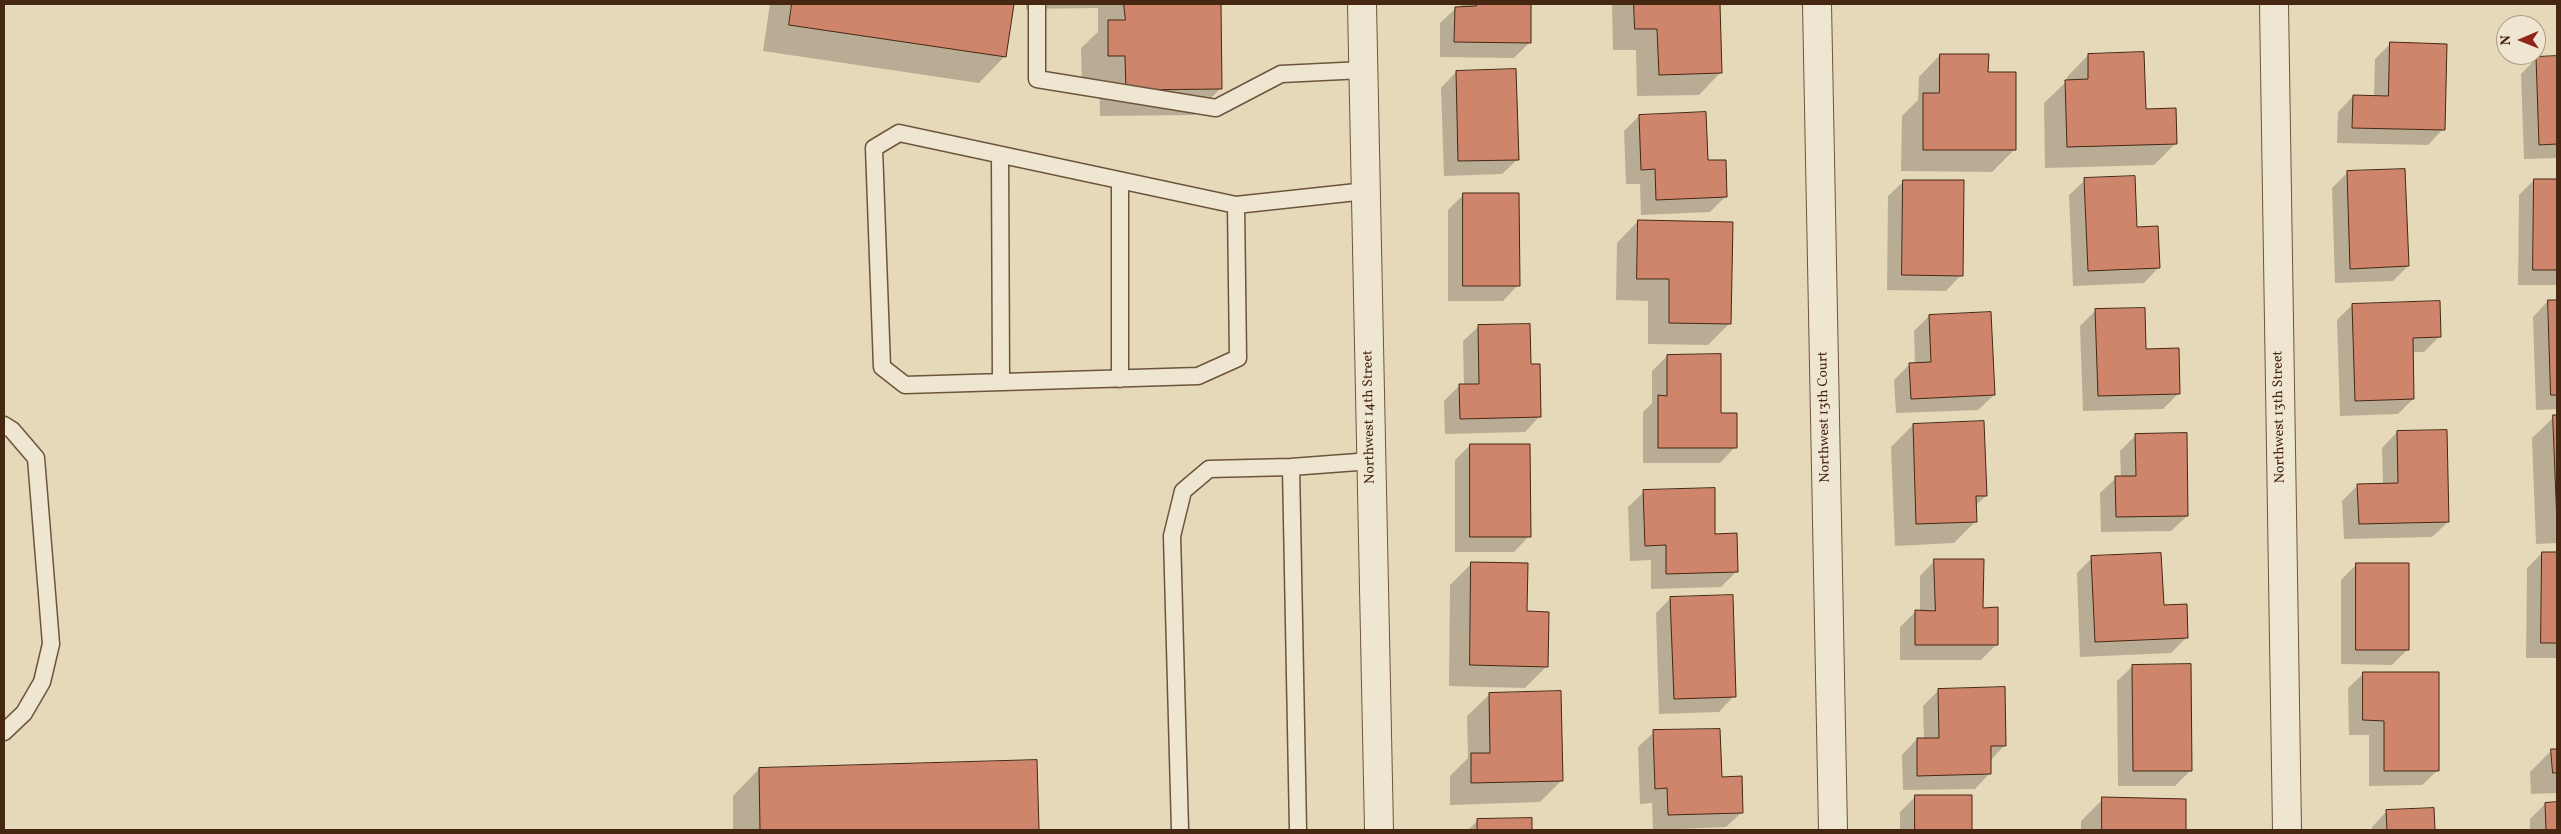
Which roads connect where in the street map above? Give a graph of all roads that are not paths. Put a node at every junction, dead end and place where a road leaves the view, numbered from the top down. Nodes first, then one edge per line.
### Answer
1 (1037, 4) edge
2 (1362, 4) edge
3 (1817, 4) edge
4 (2274, 4) edge
5 (1363, 70) junction
6 (1000, 155) junction
7 (1120, 180) junction
8 (1366, 192) junction
9 (1236, 205) junction
10 (1120, 379) junction
11 (1001, 382) junction
12 (4, 425) edge
13 (1371, 461) junction
14 (1291, 467) junction
15 (4, 732) edge
16 (1180, 830) edge
17 (1298, 830) edge
18 (1378, 830) edge
19 (1833, 830) edge
20 (2287, 830) edge

1 - 5 lane
2 - 5 street, Northwest 14th Street
3 - 19 street, Northwest 13th Court
4 - 20 street, Northwest 13th Street
5 - 8 street, Northwest 14th Street
6 - 7 lane
6 - 11 lane
6 - 11 lane
7 - 9 lane
7 - 10 lane
8 - 9 lane
8 - 13 street, Northwest 14th Street
9 - 10 lane
10 - 11 lane
12 - 15 lane
13 - 14 lane
13 - 18 street, Northwest 14th Street
14 - 16 lane
14 - 17 lane

